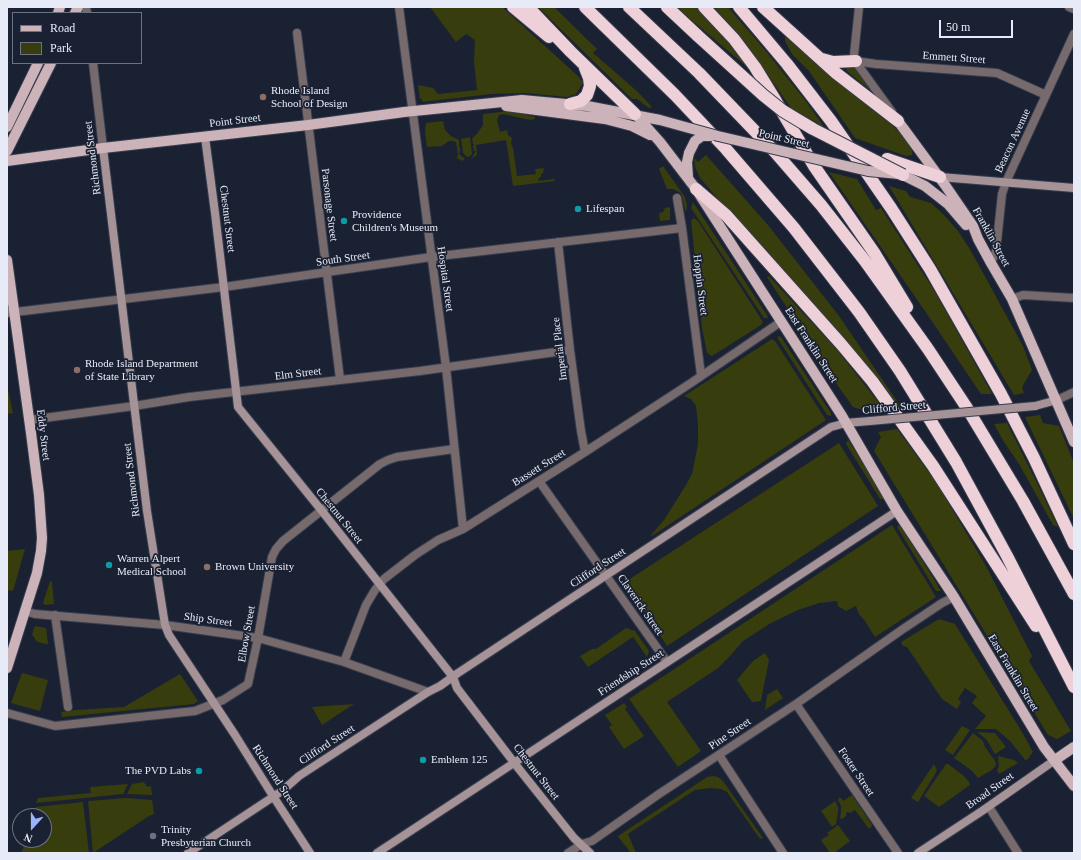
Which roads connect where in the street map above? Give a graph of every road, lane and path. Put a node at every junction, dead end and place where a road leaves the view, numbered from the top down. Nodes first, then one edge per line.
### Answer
1 (399, 7) edge
2 (513, 7) edge
3 (528, 7) edge
4 (583, 7) edge
5 (629, 7) edge
6 (666, 7) edge
7 (704, 7) edge
8 (739, 7) edge
9 (763, 7) edge
10 (859, 7) edge
11 (1069, 7) edge
12 (1074, 9) edge
13 (297, 33) dead end
14 (1074, 34) edge
15 (571, 52) junction
16 (817, 56) junction
17 (856, 61) junction
18 (38, 64) edge
19 (50, 64) edge
20 (93, 64) edge
21 (584, 65) junction
22 (1046, 94) junction
23 (490, 104) junction
24 (570, 104) junction
25 (412, 112) junction
26 (635, 114) junction
27 (898, 121) junction
28 (308, 125) junction
29 (7, 127) edge
30 (718, 136) junction
31 (205, 137) junction
32 (660, 142) junction
33 (845, 146) junction
34 (103, 148) junction
35 (7, 151) edge
36 (7, 161) edge
37 (903, 175) junction
38 (940, 177) junction
39 (688, 178) junction
40 (1006, 182) junction
41 (1074, 188) edge
42 (696, 189) junction
43 (676, 198) dead end
44 (682, 228) junction
45 (978, 239) junction
46 (558, 242) junction
47 (431, 257) junction
48 (7, 260) edge
49 (991, 263) junction
50 (326, 272) junction
51 (224, 287) junction
52 (1074, 298) edge
53 (121, 299) junction
54 (1012, 299) junction
55 (10, 313) edge
56 (782, 321) junction
57 (570, 350) junction
58 (446, 367) junction
59 (701, 375) junction
60 (948, 379) junction
61 (340, 380) junction
62 (1074, 392) edge
63 (235, 393) junction
64 (1057, 400) junction
65 (134, 406) junction
66 (29, 420) junction
67 (846, 423) junction
68 (1074, 442) edge
69 (454, 449) junction
70 (585, 452) junction
71 (539, 481) junction
72 (897, 510) junction
73 (322, 511) junction
74 (463, 529) junction
75 (1074, 544) edge
76 (606, 576) junction
77 (379, 584) junction
78 (1074, 594) edge
79 (954, 597) junction
80 (24, 611) junction
81 (55, 616) junction
82 (165, 625) junction
83 (258, 638) junction
84 (344, 662) junction
85 (667, 662) junction
86 (7, 668) edge
87 (453, 677) junction
88 (1073, 685) edge
89 (428, 692) junction
90 (214, 704) junction
91 (796, 704) junction
92 (68, 707) dead end
93 (7, 713) edge
94 (1071, 749) edge
95 (719, 755) junction
96 (1054, 760) junction
97 (514, 762) junction
98 (1074, 786) edge
99 (273, 796) junction
100 (989, 807) junction
101 (582, 844) junction
102 (188, 853) edge
103 (310, 853) edge
104 (377, 853) edge
105 (568, 853) edge
106 (590, 853) edge
107 (783, 853) edge
108 (898, 853) edge
109 (918, 853) edge
110 (1018, 853) edge

1 - 25 street, Hospital Street
2 - 15 highway
3 - 15 highway
4 - 88 highway
5 - 60 highway
6 - 33 highway, bridge
7 - 60 highway
8 - 75 highway
9 - 16 highway
10 - 17 street
11 - 12 street
13 - 28 street, Parsonage Street
14 - 22 street, Beacon Avenue
15 - 21 highway
16 - 17 highway
16 - 27 highway
17 - 22 street, Emmett Street
17 - 27 street, Franklin Street
18 - 29 main road
19 - 35 main road
20 - 34 street, Richmond Street
21 - 24 highway
21 - 26 highway
22 - 40 street, Beacon Avenue
23 - 24 main road, Point Street
23 - 25 main road, Point Street
23 - 32 main road, Point Street
24 - 26 main road, Point Street
25 - 28 main road, Point Street
25 - 47 street, Hospital Street
26 - 30 main road, Point Street, bridge
26 - 32 main road, East Franklin Street
27 - 38 main road, Franklin Street
28 - 31 main road, Point Street
28 - 50 street, Parsonage Street
30 - 37 main road, Point Street, bridge
30 - 39 main road, bridge
31 - 34 main road, Point Street
31 - 51 street, Chestnut Street
32 - 39 main road, East Franklin Street
33 - 37 highway, bridge
33 - 38 highway, bridge
34 - 36 main road, Point Street
34 - 53 street, Richmond Street
37 - 38 main road, Point Street
37 - 45 main road
38 - 40 street, Point Street
38 - 45 main road, Franklin Street
39 - 42 main road, East Franklin Street
40 - 41 street, Point Street
40 - 49 street, Beacon Avenue
42 - 56 main road, East Franklin Street
42 - 88 highway
43 - 44 street, Hoppin Street
44 - 46 street, South Street
44 - 59 street, Hoppin Street
45 - 49 main road, Franklin Street
46 - 47 street, South Street
46 - 57 street, Imperial Place
47 - 50 street, South Street
47 - 58 street, Hospital Street
48 - 55 main road, Eddy Street
49 - 54 main road, Franklin Street
50 - 51 street, South Street
50 - 61 street, Parsonage Street
51 - 53 street, South Street
51 - 63 street, Chestnut Street
52 - 54 street
53 - 55 street, South Street
53 - 65 street, Richmond Street
54 - 64 main road, Franklin Street
55 - 66 main road, Eddy Street
56 - 59 street, Bassett Street
56 - 67 main road, East Franklin Street
57 - 58 street, Elm Street
57 - 70 street, Imperial Place
58 - 61 street, Elm Street
58 - 69 street, Hospital Street
59 - 70 street, Bassett Street
60 - 78 highway
61 - 63 street, Elm Street
62 - 64 street
63 - 65 street, Elm Street
63 - 73 street, Chestnut Street
64 - 67 street, Clifford Street, bridge
64 - 68 main road, Franklin Street
65 - 66 street, Elm Street
65 - 82 street, Richmond Street
66 - 80 main road, Eddy Street
67 - 72 main road, East Franklin Street
67 - 76 street, Clifford Street
69 - 73 street, Elbow Street
69 - 74 street, Hospital Street
70 - 71 street, Bassett Street
71 - 74 street, Bassett Street
71 - 76 street, Claverick Street
72 - 79 main road, East Franklin Street
72 - 85 street, Friendship Street
73 - 77 street, Chestnut Street
73 - 83 street, Elbow Street
74 - 77 street, Bassett Street
76 - 85 street, Claverick Street
76 - 87 street, Clifford Street
77 - 84 street, Bassett Street
77 - 87 street, Chestnut Street
79 - 91 street, Pine Street
79 - 96 main road, East Franklin Street
80 - 81 street, Ship Street
80 - 86 main road, Eddy Street
81 - 82 street, Ship Street
81 - 92 street
82 - 83 street, Ship Street
82 - 90 street, Richmond Street
83 - 84 street, Ship Street
83 - 90 street, Elbow Street
84 - 89 street, Ship Street
85 - 97 street, Friendship Street
87 - 89 street, Clifford Street
87 - 97 street, Chestnut Street
89 - 99 street, Clifford Street
90 - 93 street, Elbow Street
90 - 99 street, Richmond Street
91 - 95 street, Pine Street
91 - 108 street, Foster Street
94 - 96 main road, Broad Street
95 - 101 street, Pine Street
95 - 107 street
96 - 98 main road
96 - 100 street, Broad Street
97 - 101 street, Chestnut Street
97 - 104 street, Friendship Street
99 - 102 street, Clifford Street
99 - 103 street, Richmond Street
100 - 109 street, Broad Street
100 - 110 street
101 - 105 street, Pine Street
101 - 106 street, Chestnut Street

